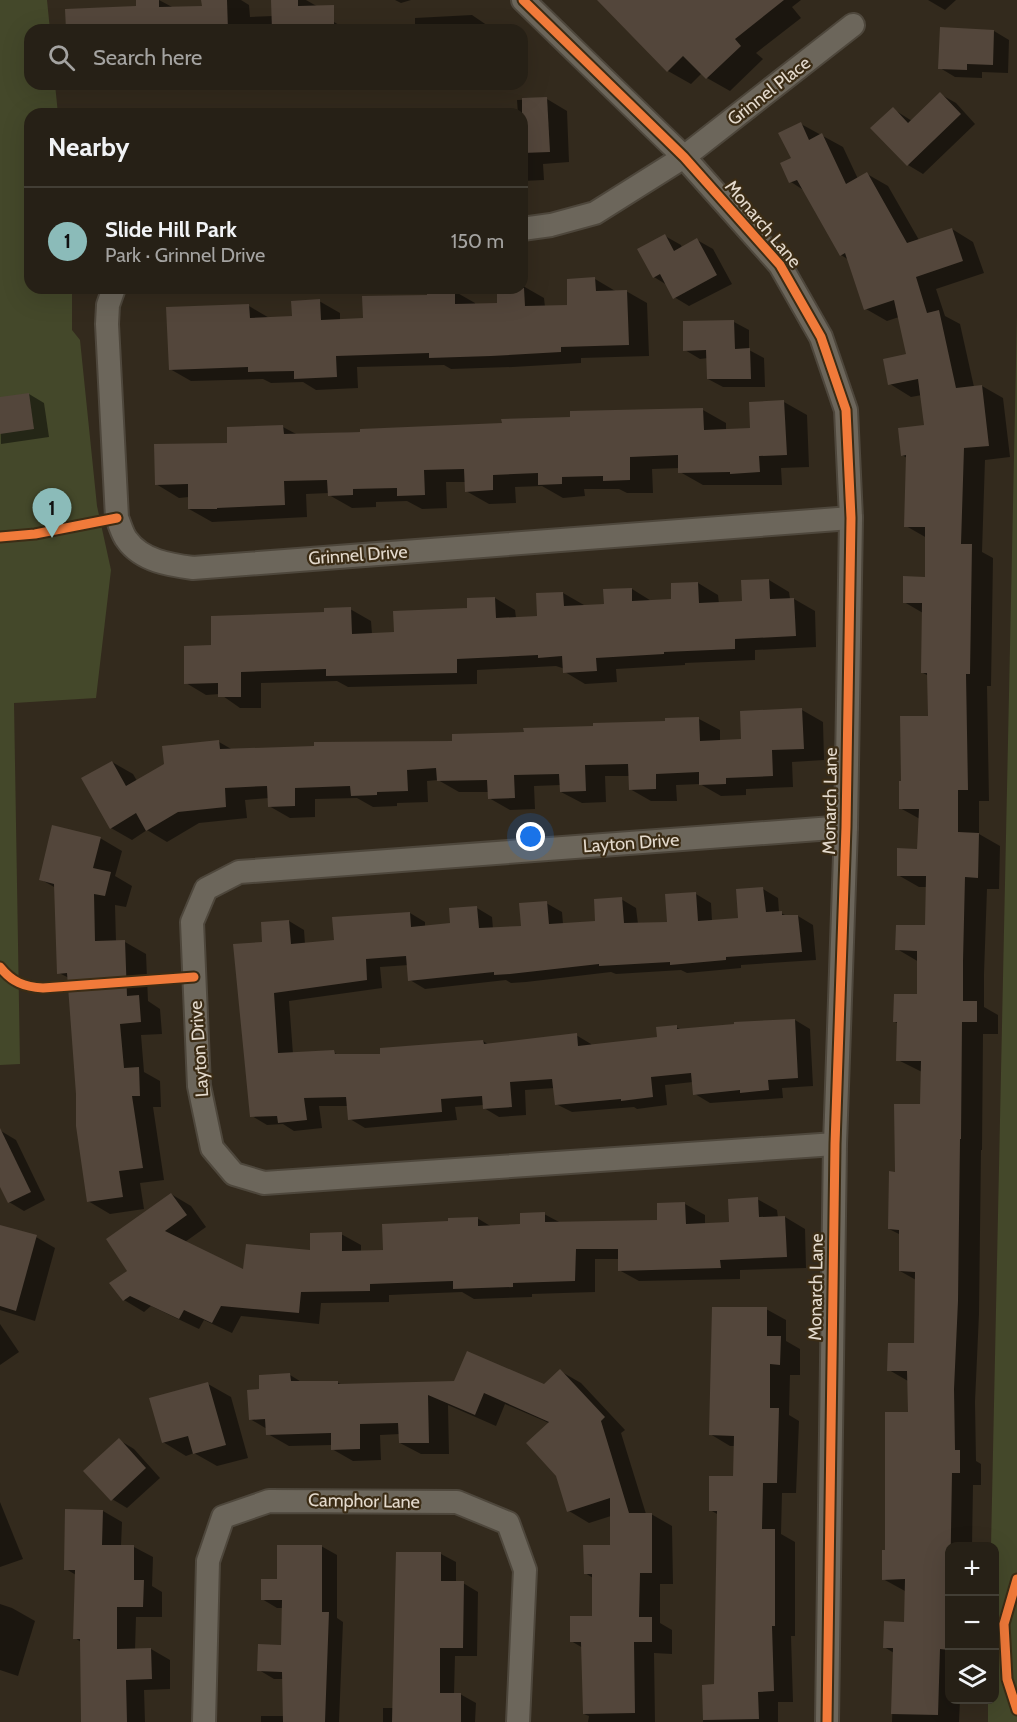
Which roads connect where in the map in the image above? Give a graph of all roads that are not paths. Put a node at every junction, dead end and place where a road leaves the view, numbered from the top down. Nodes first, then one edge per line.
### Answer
1 (523, 0) edge
2 (853, 25) dead end
3 (684, 157) junction
4 (528, 228) edge
5 (112, 294) edge
6 (851, 518) junction
7 (846, 827) junction
8 (835, 1144) junction
9 (204, 1722) edge
10 (518, 1722) edge
11 (827, 1722) edge

1 - 3 street, Monarch Lane
2 - 3 street, Grinnel Place
3 - 4 street
3 - 6 street, Monarch Lane
5 - 6 street, Grinnel Drive
6 - 7 street, Monarch Lane
7 - 8 street, Monarch Lane
7 - 8 street, Layton Drive
8 - 11 street, Monarch Lane
9 - 10 street, Camphor Lane

